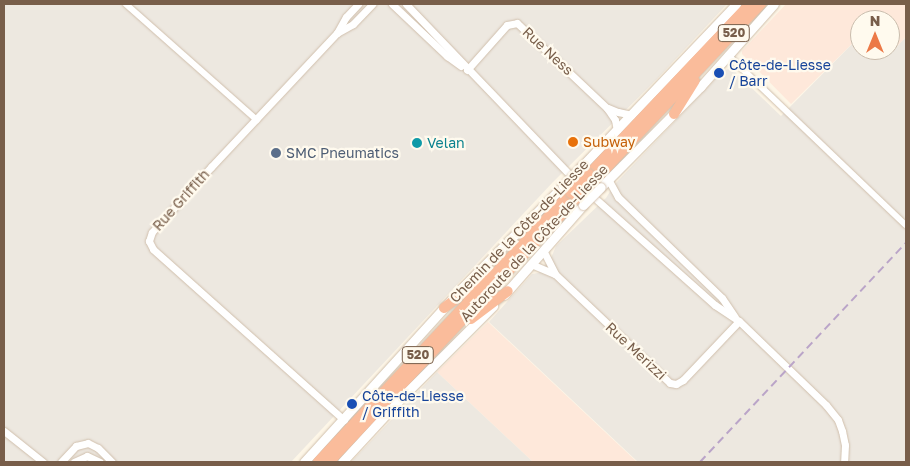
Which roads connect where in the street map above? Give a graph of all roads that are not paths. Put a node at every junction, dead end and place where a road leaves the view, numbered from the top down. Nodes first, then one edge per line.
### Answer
1 (126, 4) edge
2 (358, 4) edge
3 (372, 4) edge
4 (392, 4) edge
5 (406, 4) edge
6 (736, 4) edge
7 (750, 4) edge
8 (761, 4) edge
9 (774, 4) edge
10 (337, 33) junction
11 (728, 55) junction
12 (706, 62) junction
13 (467, 70) junction
14 (607, 108) junction
15 (674, 114) junction
16 (632, 115) junction
17 (257, 120) junction
18 (617, 130) junction
19 (568, 173) dead end
20 (592, 177) junction
21 (608, 179) junction
22 (574, 196) junction
23 (596, 200) dead end
24 (906, 225) edge
25 (518, 248) junction
26 (542, 250) junction
27 (530, 264) junction
28 (555, 274) junction
29 (508, 291) junction
30 (444, 308) junction
31 (739, 321) junction
32 (432, 352) junction
33 (344, 420) junction
34 (4, 431) edge
35 (32, 453) junction
36 (38, 462) edge
37 (43, 462) edge
38 (60, 462) edge
39 (74, 462) edge
40 (100, 462) edge
41 (112, 462) edge
42 (304, 462) edge
43 (318, 462) edge
44 (329, 462) edge
45 (342, 462) edge
46 (844, 462) edge

1 - 17 street
2 - 10 street, Rue Griffith
3 - 10 street, Rue Griffith
4 - 13 street
5 - 13 street
6 - 16 main road, Chemin de la Côte-de-Liesse
7 - 20 highway, Autoroute de la Côte-de-Liesse / 520
8 - 12 highway, Autoroute de la Côte-de-Liesse / 520
9 - 11 main road, Chemin de la Côte-de-Liesse
10 - 17 street, Rue Griffith
11 - 15 main road, Chemin de la Côte-de-Liesse
11 - 24 street
12 - 15 highway
12 - 20 highway, Autoroute de la Côte-de-Liesse / 520
13 - 14 street, Rue Ness
13 - 19 street
14 - 16 street, Rue Ness
14 - 18 street, Rue Ness
15 - 21 main road, Chemin de la Côte-de-Liesse
16 - 18 main road, Chemin de la Côte-de-Liesse
17 - 33 street, Rue Griffith
18 - 20 main road, Chemin de la Côte-de-Liesse
20 - 21 main road, Chemin de la Côte-de-Liesse
20 - 22 highway, Autoroute de la Côte-de-Liesse / 520, bridge
20 - 22 main road, Chemin de la Côte-de-Liesse, bridge
21 - 31 street
22 - 25 highway, Autoroute de la Côte-de-Liesse / 520
22 - 26 main road, Chemin de la Côte-de-Liesse
22 - 30 main road, Chemin de la Côte-de-Liesse
22 - 32 highway, Autoroute de la Côte-de-Liesse / 520
23 - 31 street
25 - 30 highway
25 - 43 highway, Autoroute de la Côte-de-Liesse / 520
26 - 27 main road, Chemin de la Côte-de-Liesse
26 - 28 street, Rue Merizzi
27 - 28 street, Rue Merizzi
27 - 29 main road, Chemin de la Côte-de-Liesse
28 - 31 street, Rue Merizzi
29 - 32 highway
29 - 45 main road, Chemin de la Côte-de-Liesse
30 - 33 main road, Chemin de la Côte-de-Liesse
31 - 46 street
32 - 44 highway, Autoroute de la Côte-de-Liesse / 520
33 - 42 main road, Chemin de la Côte-de-Liesse
34 - 35 street
35 - 36 street
35 - 37 street
38 - 41 street
39 - 40 street

